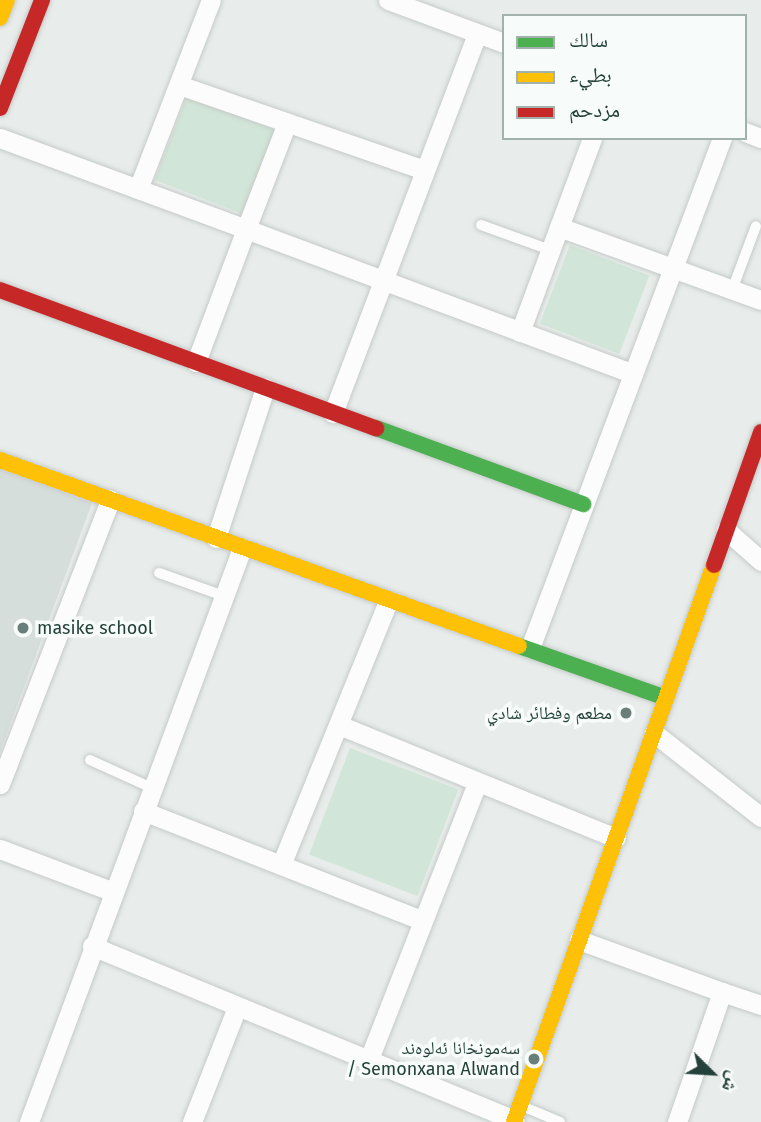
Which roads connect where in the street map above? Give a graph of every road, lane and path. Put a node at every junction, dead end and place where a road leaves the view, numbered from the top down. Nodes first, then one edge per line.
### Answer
1 (7, 0) edge
2 (42, 0) edge
3 (211, 0) edge
4 (388, 0) edge
5 (0, 18) edge
6 (477, 33) junction
7 (502, 42) edge
8 (179, 85) junction
9 (0, 108) edge
10 (287, 123) junction
11 (0, 138) edge
12 (591, 140) edge
13 (721, 140) edge
14 (425, 170) junction
15 (138, 189) junction
16 (481, 225) dead end
17 (756, 226) dead end
18 (559, 227) junction
19 (246, 229) junction
20 (550, 250) junction
21 (672, 269) junction
22 (383, 281) junction
23 (0, 290) edge
24 (732, 290) junction
25 (761, 300) edge
26 (520, 332) junction
27 (196, 362) junction
28 (633, 374) junction
29 (265, 388) junction
30 (333, 413) junction
31 (761, 432) edge
32 (0, 460) edge
33 (110, 500) junction
34 (583, 504) junction
35 (726, 530) junction
36 (216, 538) junction
37 (242, 548) junction
38 (761, 561) edge
39 (159, 573) dead end
40 (223, 596) junction
41 (388, 601) junction
42 (530, 648) junction
43 (666, 698) junction
44 (339, 724) junction
45 (654, 733) junction
46 (90, 760) dead end
47 (1, 778) edge
48 (477, 783) junction
49 (152, 788) junction
50 (143, 811) junction
51 (761, 817) edge
52 (616, 838) junction
53 (0, 849) edge
54 (281, 865) junction
55 (114, 892) junction
56 (421, 920) junction
57 (579, 940) junction
58 (92, 946) junction
59 (722, 992) junction
60 (761, 1006) edge
61 (237, 1007) junction
62 (369, 1059) junction
63 (516, 1116) edge
64 (29, 1122) edge
65 (192, 1122) edge
66 (560, 1122) edge
67 (677, 1122) edge

1 - 5 street
2 - 9 street
3 - 8 street
4 - 6 street
6 - 7 street
6 - 14 street
8 - 10 street
8 - 15 street
10 - 14 street
10 - 19 street
11 - 15 street
12 - 18 street
13 - 21 street
14 - 22 street
15 - 19 street
16 - 20 lane
17 - 24 lane
18 - 20 street
18 - 21 street
19 - 22 street
19 - 27 street
20 - 26 street
21 - 24 street
21 - 28 street
22 - 26 street
22 - 30 street
23 - 27 street
24 - 25 street
26 - 28 street
27 - 29 street
28 - 34 street
29 - 30 street
29 - 36 street
30 - 34 street
31 - 35 street
32 - 33 street
33 - 36 street
33 - 47 street
34 - 42 street
35 - 38 street
35 - 43 street
36 - 37 street
37 - 40 street
37 - 41 street
39 - 40 lane
40 - 49 street
41 - 42 street
41 - 44 street
42 - 43 street
43 - 45 street
44 - 48 street
44 - 54 street
45 - 51 street
45 - 52 street
46 - 49 lane
48 - 52 street
48 - 56 street
49 - 50 street
50 - 54 street
50 - 55 street
52 - 57 street
53 - 55 street
54 - 56 street
55 - 58 street
56 - 62 street
57 - 59 street
57 - 63 street
58 - 61 street
58 - 64 street
59 - 60 street
59 - 67 street
61 - 62 street
61 - 65 street
62 - 63 street
63 - 66 lane

